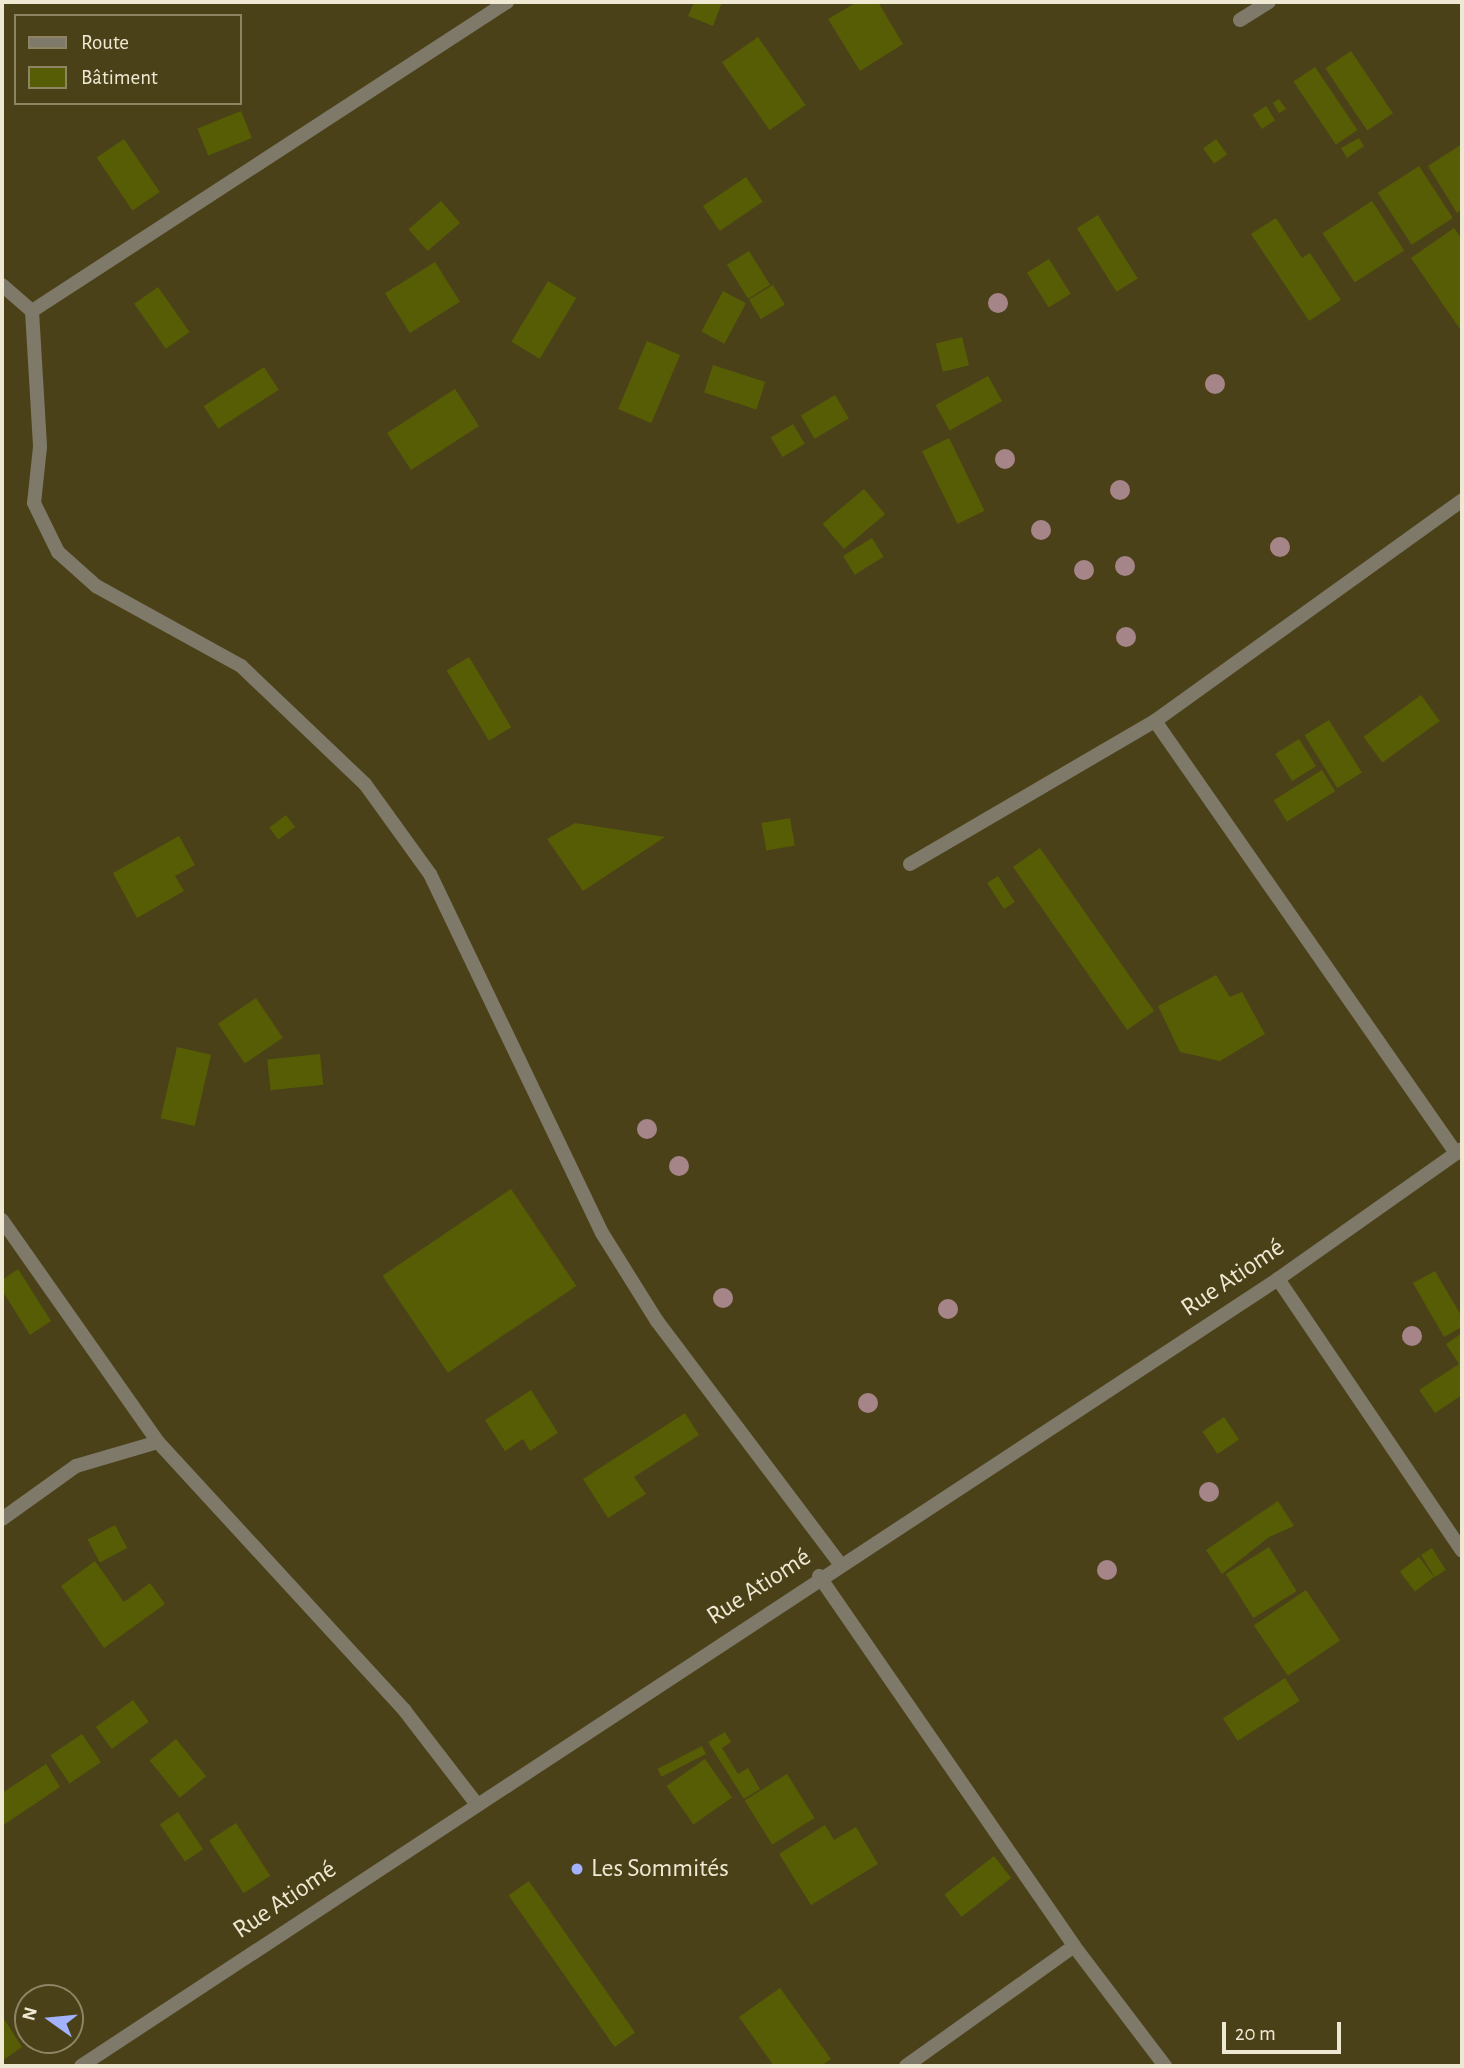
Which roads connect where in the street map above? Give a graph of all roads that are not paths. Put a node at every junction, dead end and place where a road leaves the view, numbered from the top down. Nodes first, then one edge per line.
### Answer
1 (507, 2) edge
2 (1269, 2) edge
3 (1240, 20) dead end
4 (2, 285) edge
5 (32, 311) junction
6 (1462, 500) edge
7 (1155, 720) junction
8 (910, 864) dead end
9 (1459, 1151) edge
10 (2, 1220) edge
11 (1278, 1279) junction
12 (158, 1442) junction
13 (2, 1519) edge
14 (1462, 1551) edge
15 (841, 1565) junction
16 (818, 1576) junction
17 (475, 1802) junction
18 (1074, 1946) junction
19 (81, 2066) edge
20 (906, 2066) edge
21 (1165, 2066) edge

1 - 5 street
2 - 3 street
4 - 5 street
5 - 15 street
6 - 7 street
7 - 8 street
7 - 9 street
9 - 11 street, Rue Atiomé
10 - 12 street
11 - 14 street
11 - 15 street, Rue Atiomé
12 - 13 street
12 - 17 street
15 - 16 street, Rue Atiomé
16 - 17 street, Rue Atiomé
16 - 18 street
17 - 19 street, Rue Atiomé
18 - 20 street
18 - 21 street

